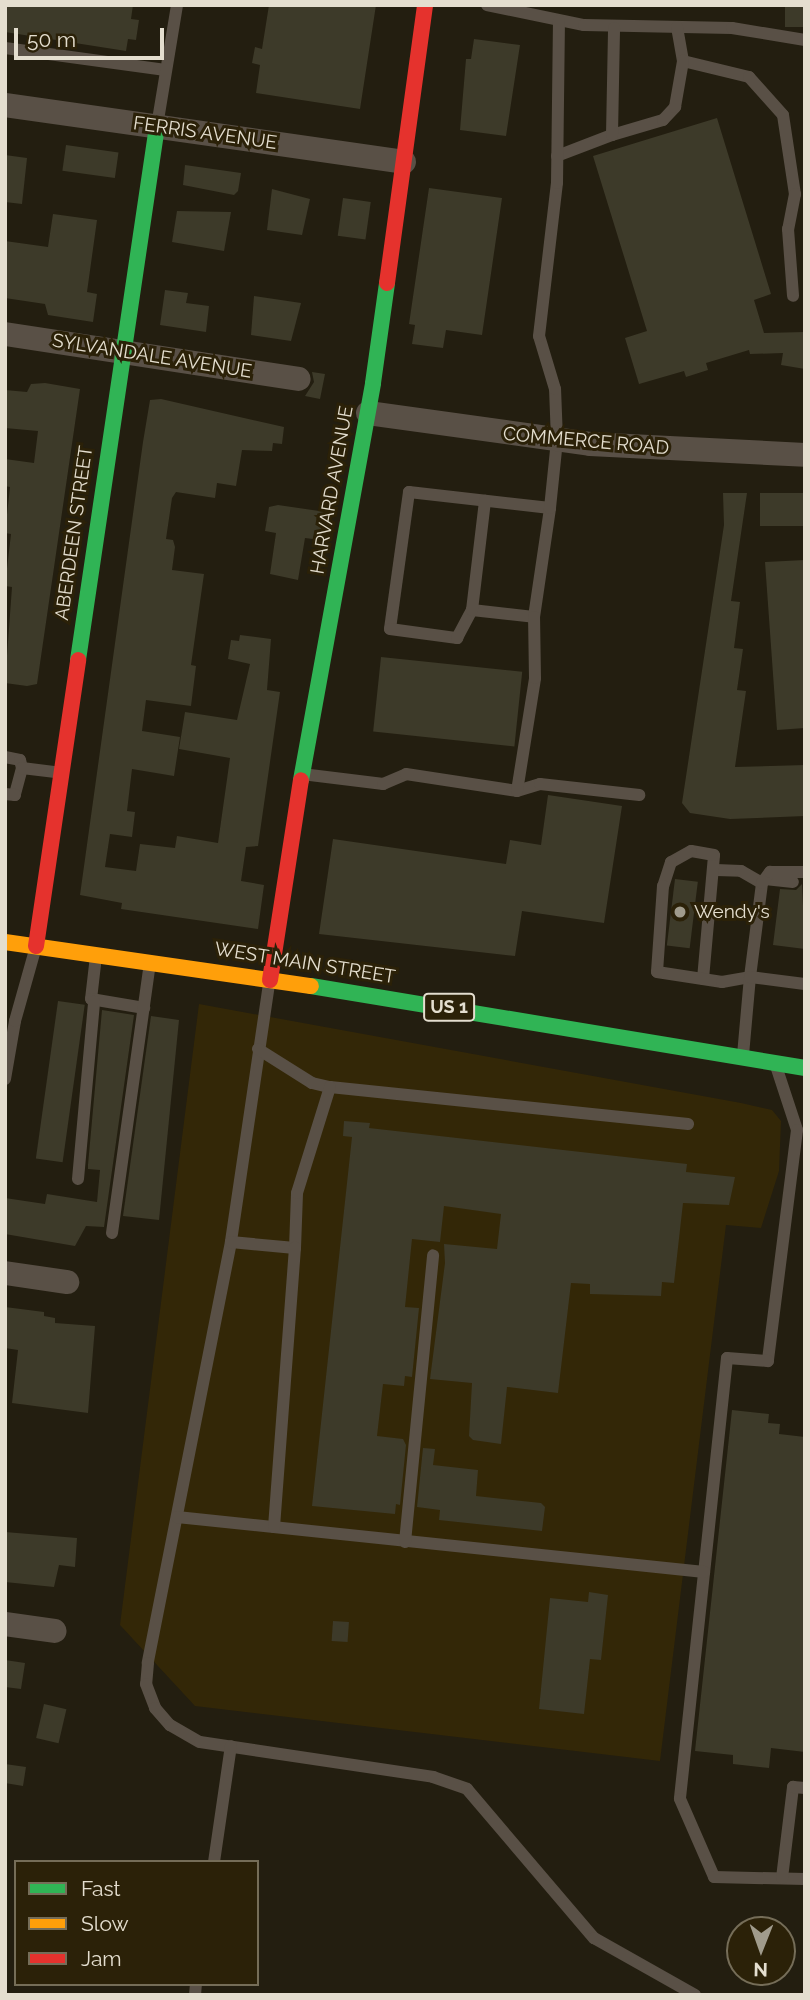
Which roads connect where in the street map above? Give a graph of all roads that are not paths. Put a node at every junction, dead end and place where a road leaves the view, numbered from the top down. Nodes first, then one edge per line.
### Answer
1 (177, 5) edge
2 (425, 5) edge
3 (487, 5) edge
4 (559, 21) junction
5 (677, 27) junction
6 (614, 28) junction
7 (805, 40) edge
8 (5, 48) edge
9 (682, 61) junction
10 (166, 70) junction
11 (5, 105) edge
12 (157, 126) junction
13 (612, 135) junction
14 (557, 156) junction
15 (404, 162) junction
16 (793, 296) dead end
17 (5, 334) edge
18 (122, 349) junction
19 (299, 379) dead end
20 (368, 413) junction
21 (557, 440) junction
22 (805, 455) edge
23 (485, 501) junction
24 (550, 508) junction
25 (472, 610) junction
26 (534, 617) junction
27 (5, 757) edge
28 (22, 768) junction
29 (61, 773) junction
30 (302, 774) junction
31 (517, 791) junction
32 (5, 794) edge
33 (639, 794) dead end
34 (716, 870) junction
35 (805, 872) edge
36 (764, 881) junction
37 (793, 882) dead end
38 (5, 942) edge
39 (36, 946) junction
40 (96, 954) junction
41 (150, 960) junction
42 (750, 977) junction
43 (703, 979) junction
44 (270, 980) junction
45 (805, 984) edge
46 (94, 1002) junction
47 (144, 1007) junction
48 (258, 1049) junction
49 (742, 1059) junction
50 (775, 1065) junction
51 (805, 1068) edge
52 (5, 1079) edge
53 (330, 1087) junction
54 (688, 1124) dead end
55 (799, 1161) edge
56 (78, 1178) dead end
57 (112, 1233) dead end
58 (232, 1242) junction
59 (295, 1248) junction
60 (433, 1255) dead end
61 (5, 1273) edge
62 (67, 1282) dead end
63 (177, 1517) junction
64 (274, 1527) junction
65 (405, 1542) junction
66 (704, 1572) junction
67 (5, 1624) edge
68 (55, 1631) dead end
69 (231, 1746) junction
70 (805, 1788) edge
71 (214, 1860) edge
72 (782, 1878) junction
73 (805, 1879) edge
74 (695, 1995) edge

1 - 10 lane
2 - 15 street, HARVARD AVENUE
3 - 4 lane
4 - 6 lane
4 - 14 lane
5 - 6 lane
5 - 7 lane
5 - 9 lane
6 - 13 lane
8 - 10 lane
9 - 13 lane
9 - 16 lane
10 - 12 lane
11 - 12 street, FERRIS AVENUE
12 - 15 street, FERRIS AVENUE
12 - 18 street, ABERDEEN STREET
13 - 14 lane
14 - 21 lane
15 - 20 street, HARVARD AVENUE
17 - 18 street, SYLVANDALE AVENUE
18 - 19 street, SYLVANDALE AVENUE
18 - 29 street, ABERDEEN STREET
20 - 21 street, COMMERCE ROAD
20 - 30 street, HARVARD AVENUE
21 - 22 street, COMMERCE ROAD
21 - 24 lane
23 - 24 lane
23 - 25 lane
23 - 25 lane
24 - 26 lane
25 - 26 lane
26 - 31 lane
27 - 28 lane
28 - 29 lane
28 - 32 lane
29 - 39 street, ABERDEEN STREET
30 - 31 lane
30 - 44 street, HARVARD AVENUE
31 - 33 lane
34 - 36 lane
34 - 43 lane
34 - 43 lane
35 - 36 lane
36 - 37 lane
36 - 42 lane
38 - 39 street, WEST MAIN STREET / US 1
39 - 40 street, WEST MAIN STREET / US 1
39 - 52 lane
40 - 41 street, WEST MAIN STREET / US 1
40 - 46 lane
41 - 44 street, WEST MAIN STREET / US 1
41 - 47 lane
42 - 43 lane
42 - 45 lane
42 - 49 lane
44 - 48 lane
44 - 49 street, WEST MAIN STREET / US 1
46 - 47 lane
46 - 56 lane
47 - 57 lane
48 - 53 lane
48 - 58 lane
49 - 50 street, WEST MAIN STREET / US 1
50 - 51 street, WEST MAIN STREET / US 1
50 - 55 lane
53 - 54 lane
53 - 59 lane
55 - 66 lane
58 - 59 lane
58 - 63 lane
59 - 64 lane
60 - 65 lane
61 - 62 street
63 - 64 lane
63 - 69 lane
64 - 65 lane
65 - 66 lane
66 - 72 lane
67 - 68 street
69 - 71 lane
69 - 74 lane
70 - 72 lane
72 - 73 lane

